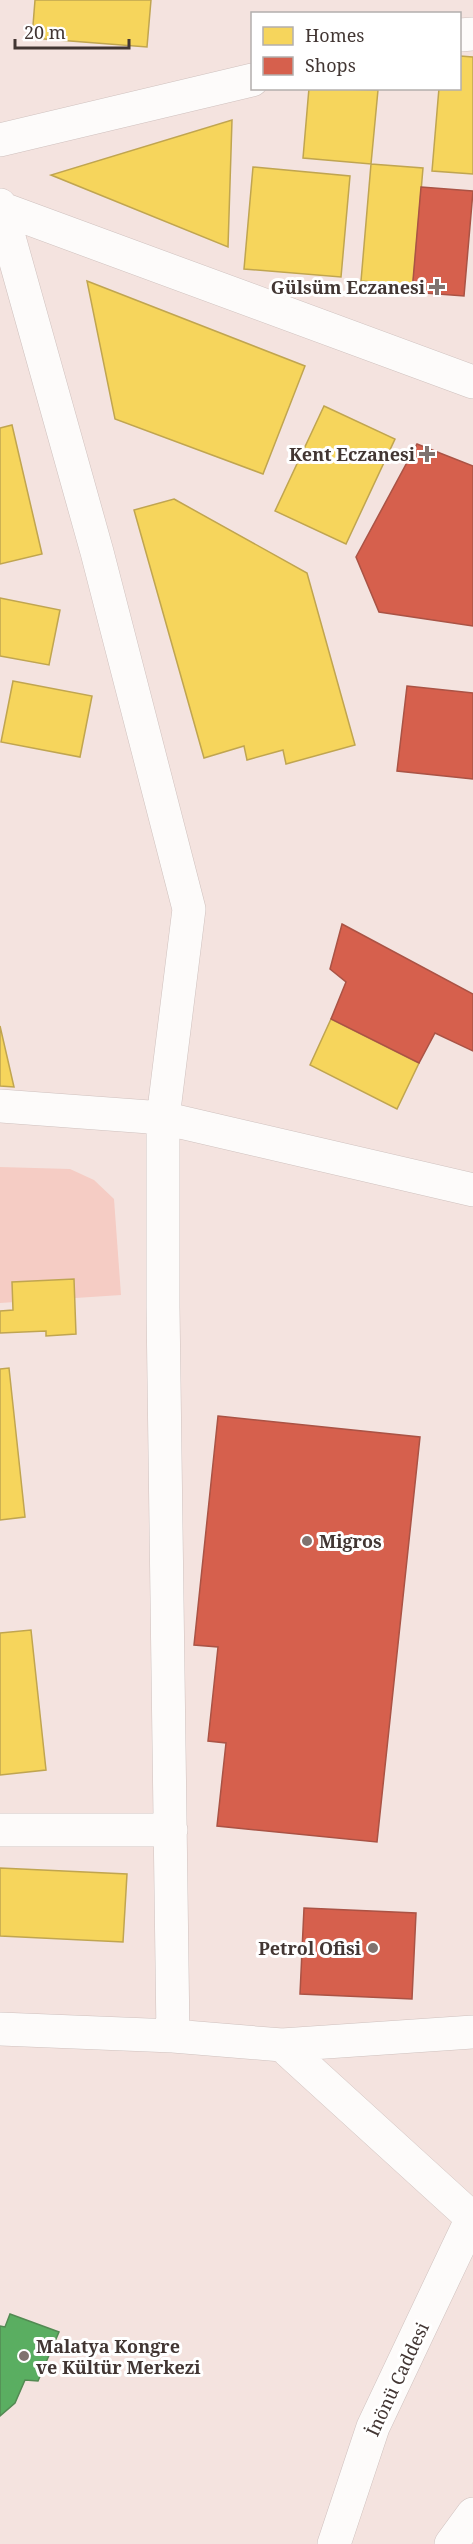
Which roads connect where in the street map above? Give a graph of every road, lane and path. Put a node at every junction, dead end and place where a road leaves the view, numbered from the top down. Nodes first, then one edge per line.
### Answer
1 (251, 80) edge
2 (0, 140) edge
3 (0, 207) edge
4 (473, 382) edge
5 (0, 1106) edge
6 (164, 1118) junction
7 (473, 1190) edge
8 (0, 1830) edge
9 (171, 1830) junction
10 (0, 2029) edge
11 (473, 2032) edge
12 (173, 2036) junction
13 (282, 2045) junction
14 (473, 2217) edge
15 (473, 2514) edge
16 (334, 2544) edge
17 (451, 2544) edge

1 - 2 street
3 - 4 street
3 - 6 street
5 - 6 street
6 - 7 street
6 - 9 street
8 - 9 street
9 - 12 street
10 - 12 street
11 - 13 street
12 - 13 street
13 - 14 street
14 - 16 street, İnönü Caddesi
15 - 17 street

